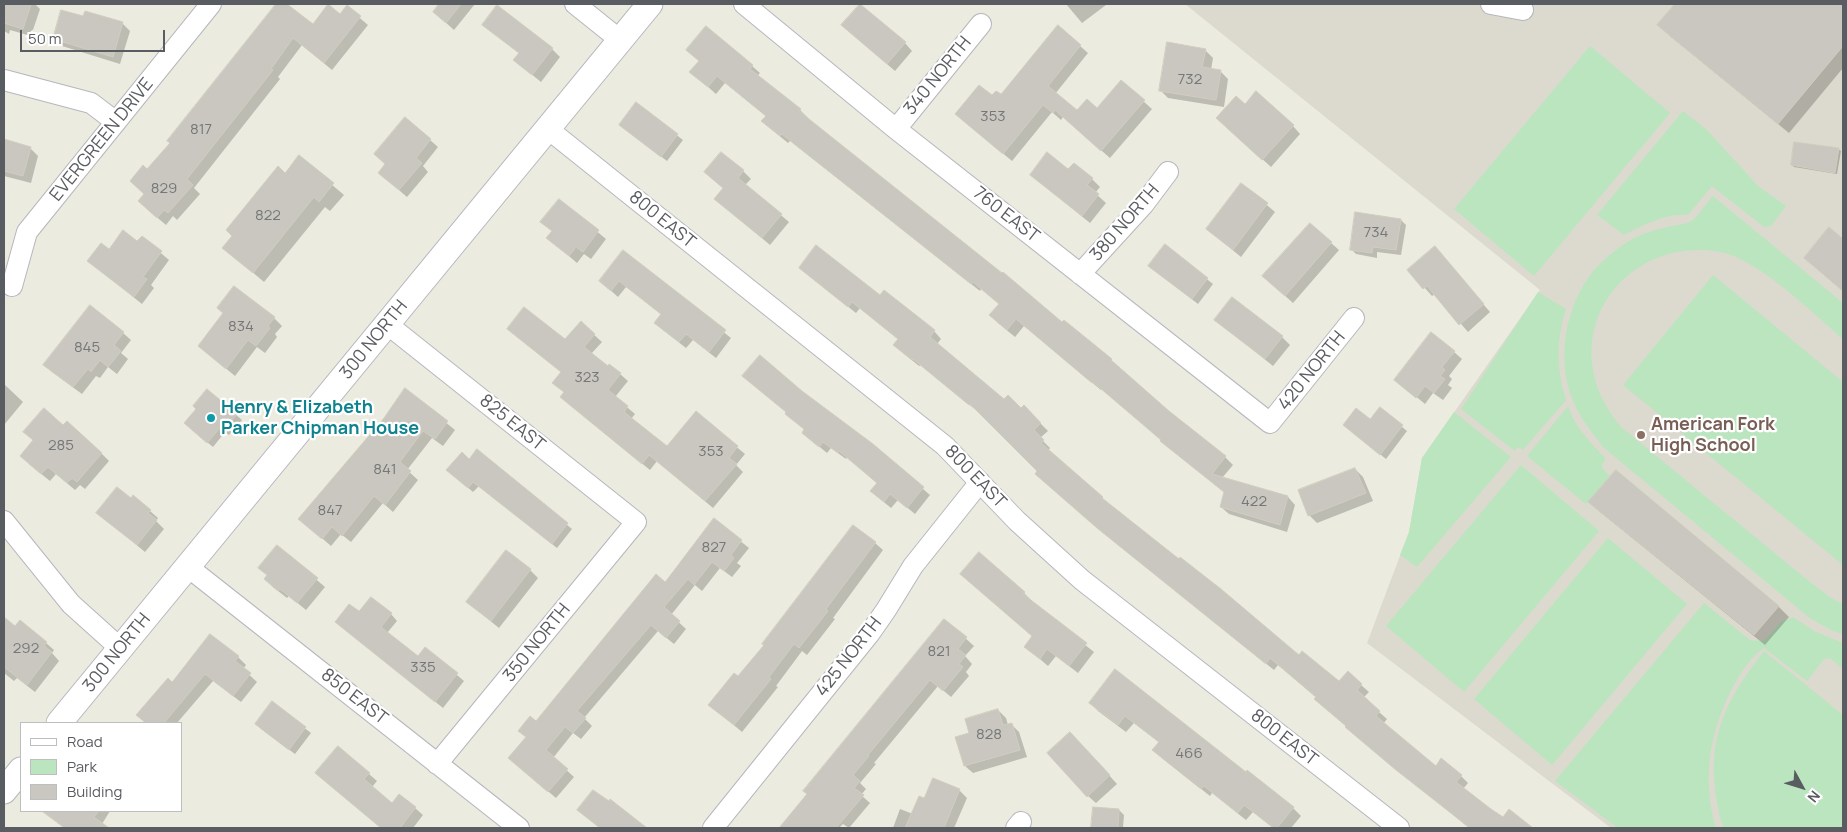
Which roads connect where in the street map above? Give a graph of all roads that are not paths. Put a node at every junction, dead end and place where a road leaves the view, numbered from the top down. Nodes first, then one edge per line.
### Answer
1 (211, 4) edge
2 (575, 4) edge
3 (650, 4) edge
4 (744, 4) edge
5 (1491, 4) edge
6 (1523, 10) dead end
7 (981, 24) dead end
8 (620, 40) junction
9 (4, 80) edge
10 (116, 122) junction
11 (548, 128) junction
12 (896, 129) junction
13 (1168, 172) dead end
14 (1080, 274) junction
15 (12, 286) dead end
16 (1354, 318) dead end
17 (387, 324) junction
18 (1270, 423) joint
19 (980, 482) junction
20 (4, 521) edge
21 (636, 522) joint
22 (188, 566) junction
23 (121, 648) junction
24 (60, 722) edge
25 (438, 764) junction
26 (20, 771) edge
27 (4, 791) edge
28 (519, 828) edge
29 (713, 828) edge
30 (1399, 828) edge

1 - 10 street, EVERGREEN DRIVE
2 - 8 street
3 - 8 street, 300 NORTH
4 - 12 street, 760 EAST
5 - 6 street
7 - 12 street, 340 NORTH
8 - 11 street, 300 NORTH
9 - 10 street
10 - 15 street, EVERGREEN DRIVE
11 - 17 street, 300 NORTH
11 - 19 street, 800 EAST
12 - 14 street, 760 EAST
13 - 14 street, 380 NORTH
14 - 18 street, 760 EAST
16 - 18 street, 420 NORTH
17 - 21 street, 825 EAST
17 - 22 street, 300 NORTH
19 - 29 street, 425 NORTH
19 - 30 street, 800 EAST
20 - 23 street
21 - 25 street, 350 NORTH
22 - 23 street, 300 NORTH
22 - 25 street, 850 EAST
23 - 24 street, 300 NORTH
25 - 28 street, 850 EAST
26 - 27 street

